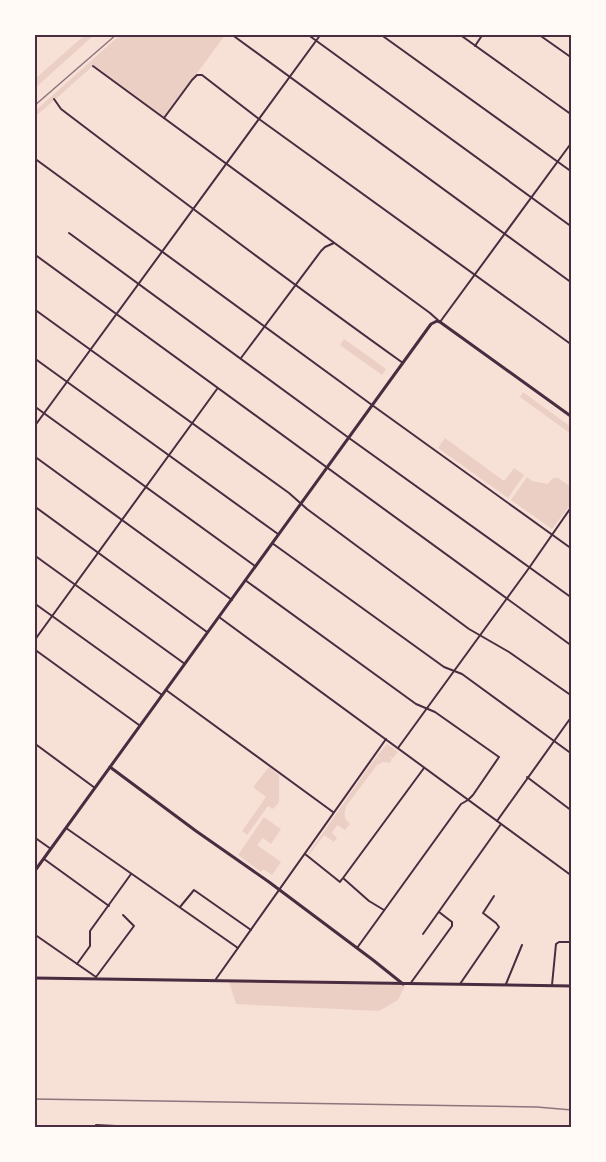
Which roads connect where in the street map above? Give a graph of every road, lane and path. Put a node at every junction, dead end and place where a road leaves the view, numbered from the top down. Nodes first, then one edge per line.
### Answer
1 (231, 34) edge
2 (307, 34) edge
3 (321, 34) edge
4 (380, 34) edge
5 (459, 34) edge
6 (483, 34) edge
7 (538, 34) edge
8 (316, 41) junction
9 (475, 46) junction
10 (572, 58) edge
11 (93, 66) dead end
12 (289, 77) junction
13 (54, 99) dead end
14 (572, 115) edge
15 (164, 118) junction
16 (259, 119) junction
17 (572, 142) edge
18 (34, 158) edge
19 (557, 162) junction
20 (226, 164) junction
21 (572, 172) edge
22 (531, 197) junction
23 (192, 209) junction
24 (572, 227) edge
25 (69, 233) dead end
26 (504, 234) junction
27 (334, 243) junction
28 (162, 252) junction
29 (34, 254) edge
30 (474, 275) junction
31 (138, 283) junction
32 (572, 283) edge
33 (295, 286) junction
34 (34, 309) edge
35 (115, 314) junction
36 (440, 322) junction
37 (264, 327) junction
38 (572, 345) edge
39 (90, 350) junction
40 (240, 357) junction
41 (34, 358) edge
42 (403, 363) junction
43 (67, 382) junction
44 (217, 389) junction
45 (372, 405) junction
46 (34, 406) edge
47 (45, 413) junction
48 (572, 417) edge
49 (192, 423) junction
50 (34, 427) edge
51 (349, 438) junction
52 (169, 455) junction
53 (34, 456) edge
54 (327, 468) junction
55 (146, 487) junction
56 (301, 504) junction
57 (34, 506) edge
58 (572, 506) edge
59 (122, 520) junction
60 (551, 534) junction
61 (279, 535) junction
62 (272, 543) junction
63 (572, 549) edge
64 (98, 553) junction
65 (34, 555) edge
66 (256, 566) junction
67 (529, 568) junction
68 (245, 580) junction
69 (75, 585) junction
70 (572, 598) edge
71 (506, 599) junction
72 (232, 600) junction
73 (34, 603) edge
74 (53, 616) junction
75 (219, 617) junction
76 (208, 632) junction
77 (480, 636) junction
78 (34, 641) edge
79 (572, 646) edge
80 (34, 649) edge
81 (185, 664) junction
82 (454, 671) junction
83 (166, 690) junction
84 (162, 695) junction
85 (572, 696) edge
86 (426, 709) junction
87 (572, 716) edge
88 (140, 726) junction
89 (386, 740) junction
90 (553, 741) junction
91 (34, 743) edge
92 (398, 748) junction
93 (572, 754) edge
94 (110, 767) junction
95 (424, 768) junction
96 (528, 777) junction
97 (95, 788) junction
98 (468, 800) junction
99 (572, 812) edge
100 (334, 813) junction
101 (496, 820) junction
102 (501, 824) junction
103 (66, 828) junction
104 (34, 837) edge
105 (51, 849) junction
106 (305, 854) junction
107 (44, 859) junction
108 (34, 872) edge
109 (131, 874) junction
110 (572, 876) edge
111 (343, 878) junction
112 (280, 891) junction
113 (494, 896) dead end
114 (109, 906) junction
115 (180, 907) junction
116 (384, 910) junction
117 (438, 912) junction
118 (123, 915) dead end
119 (251, 930) junction
120 (34, 934) edge
121 (423, 934) dead end
122 (572, 942) edge
123 (522, 945) dead end
124 (238, 948) junction
125 (357, 948) junction
126 (76, 964) junction
127 (34, 978) edge
128 (97, 978) junction
129 (214, 982) junction
130 (403, 984) junction
131 (410, 984) junction
132 (459, 985) junction
133 (506, 985) junction
134 (552, 986) junction
135 (572, 986) edge
136 (96, 1125) dead end
137 (156, 1128) edge

1 - 12 street
2 - 8 street
3 - 8 street
4 - 19 street
5 - 9 street
6 - 9 street
7 - 10 street
8 - 12 street
8 - 22 street
9 - 14 street
11 - 15 street
12 - 16 street
12 - 26 street
13 - 23 street
15 - 16 street
15 - 20 street
16 - 20 street
16 - 30 street
17 - 19 street
18 - 28 street
19 - 21 street
19 - 22 street
20 - 23 street
20 - 27 street
22 - 24 street
22 - 26 street
23 - 28 street
23 - 33 street
25 - 31 street
26 - 30 street
26 - 32 street
27 - 33 street
27 - 36 street
28 - 31 street
28 - 37 street
29 - 35 street
30 - 36 street
30 - 38 street
31 - 35 street
31 - 40 street
33 - 37 street
33 - 42 street
34 - 39 street
35 - 39 street
35 - 44 street
36 - 42 street
36 - 48 street
37 - 40 street
37 - 45 street
39 - 43 street
39 - 49 street
40 - 51 street
41 - 43 street
42 - 45 street
43 - 47 street
43 - 52 street
44 - 49 street
44 - 54 street
45 - 51 street
45 - 60 street
46 - 47 street
47 - 50 street
47 - 55 street
49 - 52 street
49 - 56 street
51 - 54 street
51 - 67 street
52 - 55 street
52 - 61 street
53 - 59 street
54 - 56 street
54 - 71 street
55 - 59 street
55 - 66 street
56 - 61 street
56 - 77 street
57 - 64 street
58 - 60 street
59 - 64 street
59 - 72 street
60 - 63 street
60 - 67 street
61 - 62 street
62 - 66 street
62 - 82 street
64 - 69 street
64 - 76 street
65 - 69 street
66 - 68 street
67 - 70 street
67 - 71 street
68 - 72 street
68 - 86 street
69 - 74 street
69 - 81 street
71 - 77 street
71 - 79 street
72 - 75 street
73 - 74 street
74 - 78 street
74 - 84 street
75 - 76 street
75 - 89 street
76 - 81 street
77 - 82 street
77 - 85 street
80 - 88 street
81 - 83 street
82 - 86 street
82 - 90 street
83 - 84 street
83 - 100 street
84 - 88 street
86 - 92 street
86 - 98 street
87 - 90 street
88 - 94 street
89 - 92 street
89 - 100 street
90 - 93 street
90 - 96 street
91 - 97 street
92 - 95 street
94 - 97 street
94 - 112 street
95 - 98 street
95 - 111 street
96 - 99 street
96 - 101 street
97 - 103 street
98 - 101 street
98 - 116 street
100 - 106 street
101 - 102 street
102 - 110 street
102 - 117 street
103 - 105 street
103 - 109 street
104 - 105 street
105 - 107 street
106 - 111 street
106 - 112 street
107 - 108 street
107 - 114 street
109 - 114 street
109 - 115 street
111 - 116 street
112 - 119 street
112 - 125 street
113 - 132 street
114 - 126 street
115 - 119 street
115 - 124 street
116 - 125 street
117 - 121 street
117 - 131 street
118 - 128 street
119 - 124 street
120 - 126 street
122 - 134 street
123 - 133 street
124 - 129 street
125 - 130 street
126 - 128 street
127 - 128 street
128 - 129 street
129 - 130 street
130 - 131 street
131 - 132 street
132 - 133 street
133 - 134 street
134 - 135 street
136 - 137 street

